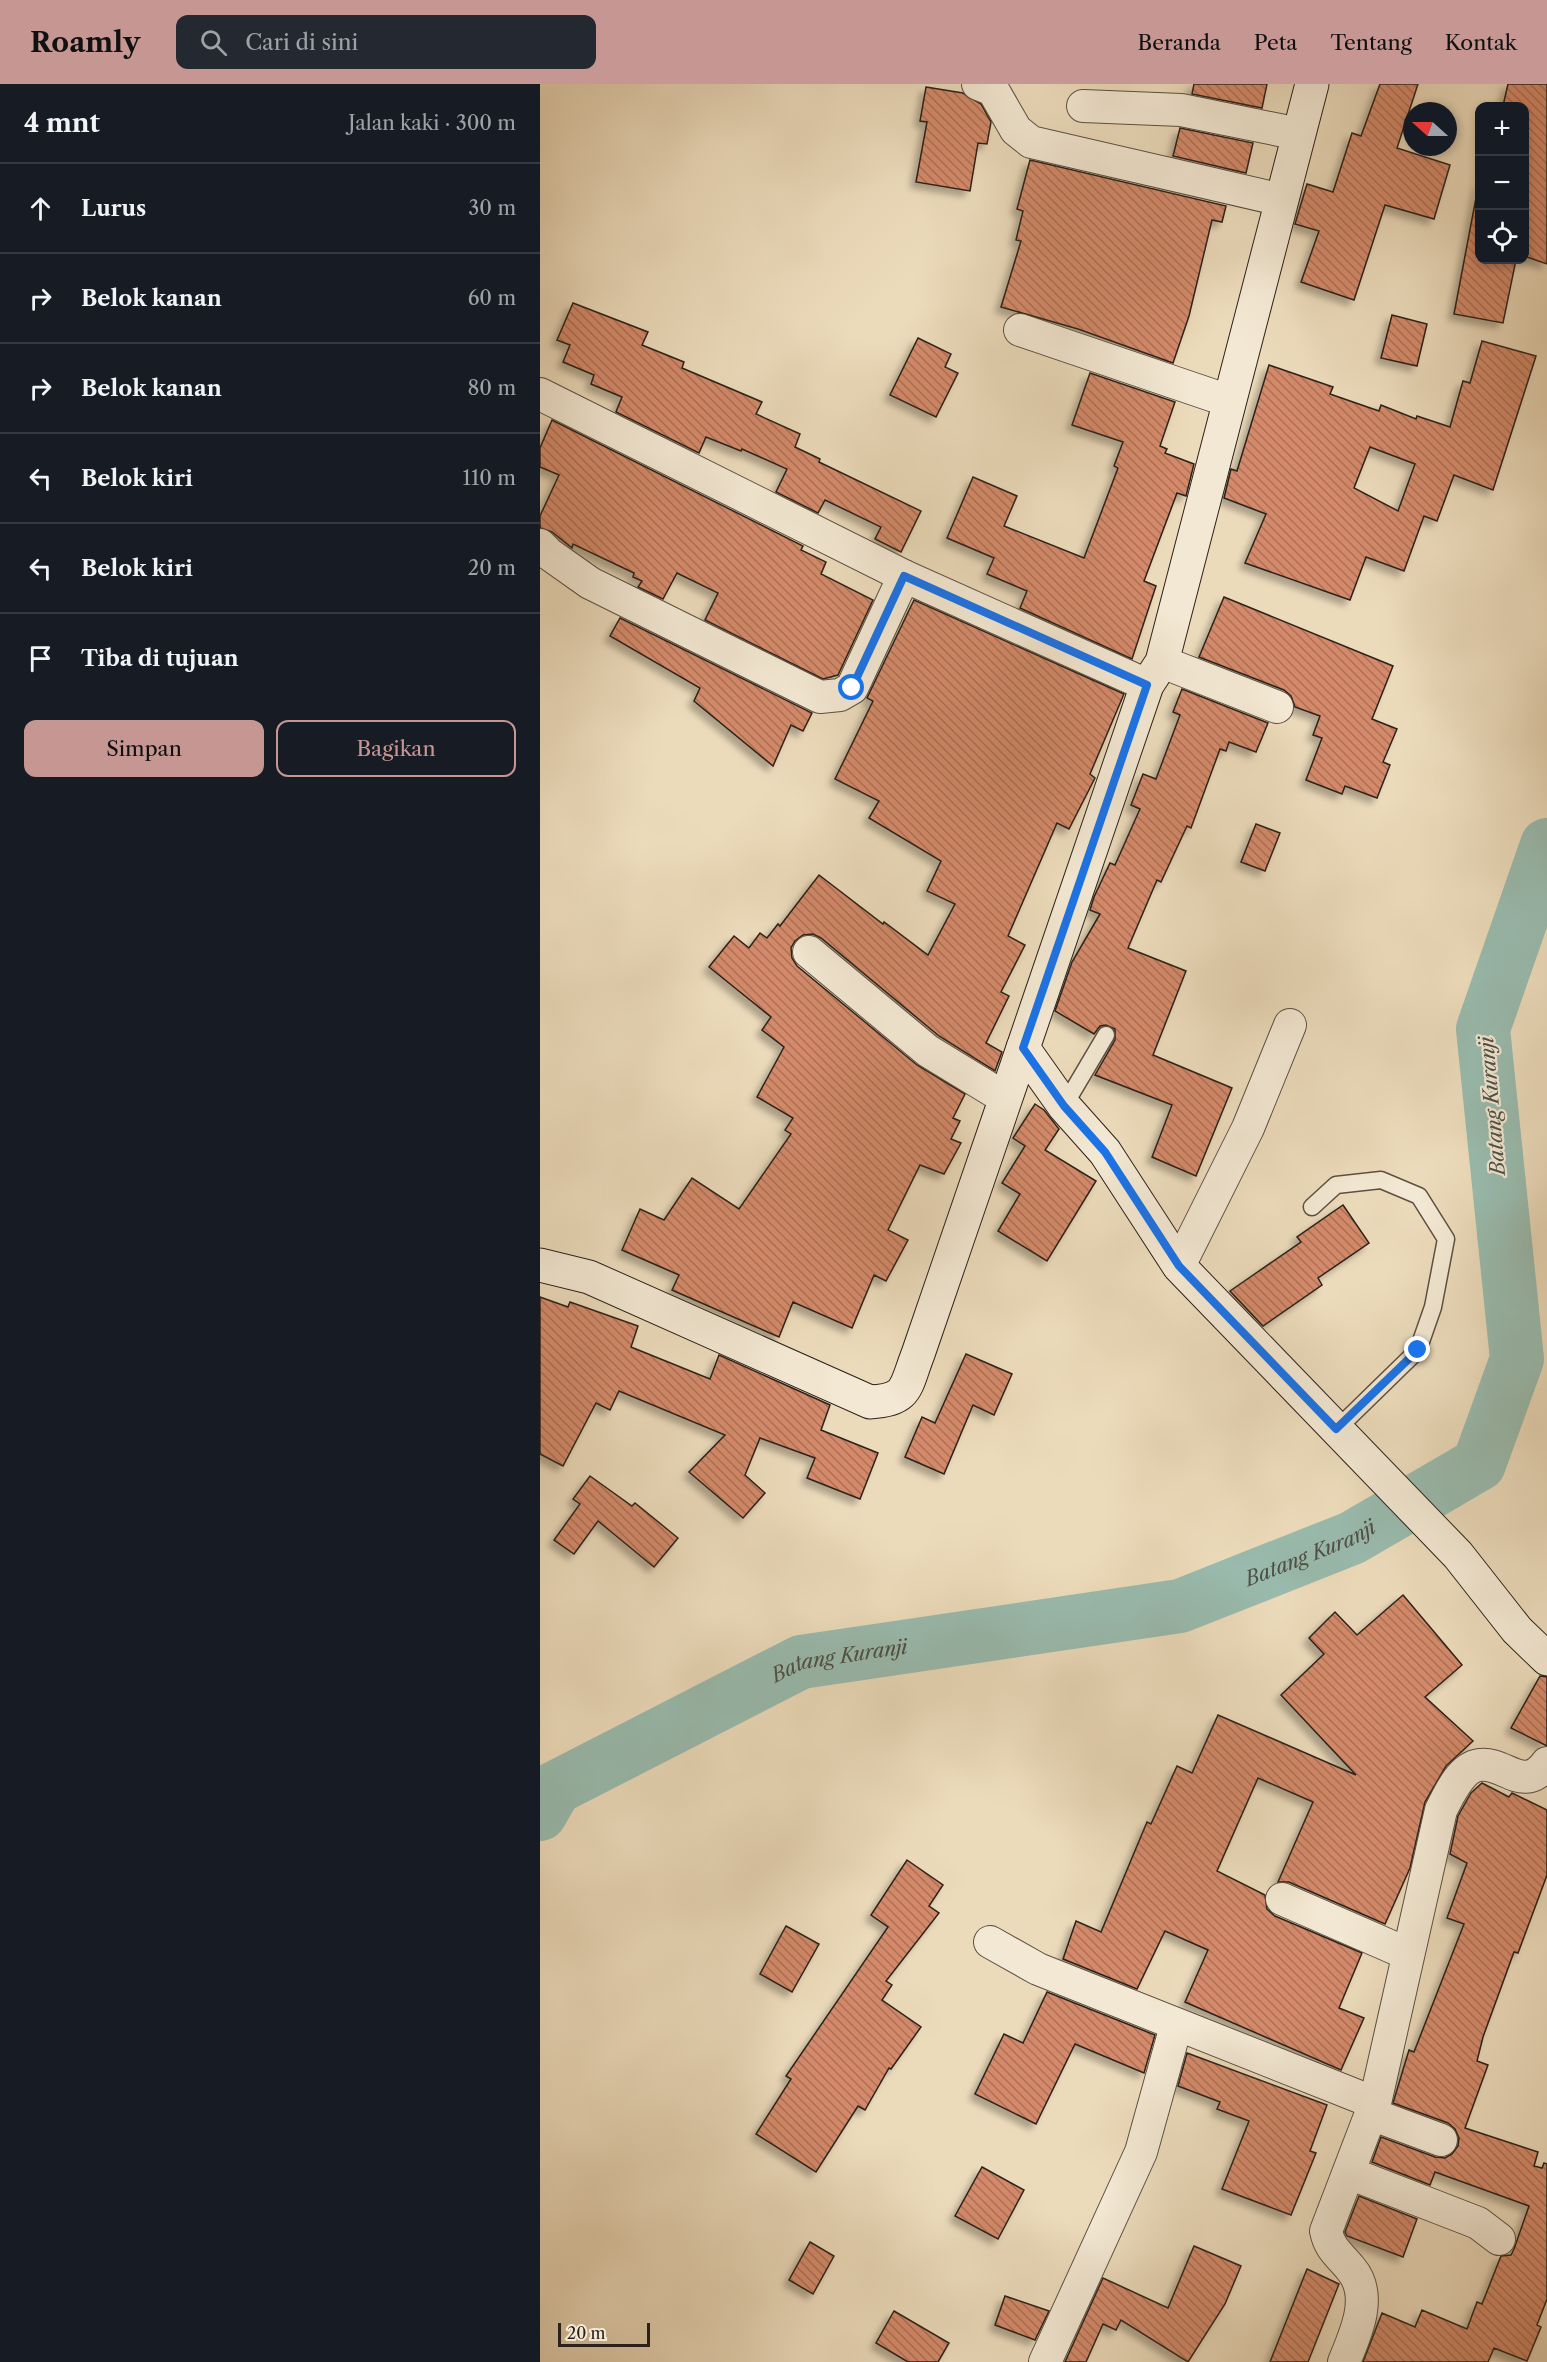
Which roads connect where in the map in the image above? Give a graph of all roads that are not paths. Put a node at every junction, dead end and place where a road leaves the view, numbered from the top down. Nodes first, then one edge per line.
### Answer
1 (978, 84) edge
2 (1312, 84) edge
3 (1083, 106) dead end
4 (1299, 134) junction
5 (1282, 200) junction
6 (1020, 330) dead end
7 (540, 394) edge
8 (1229, 401) junction
9 (540, 544) edge
10 (904, 576) junction
11 (1154, 674) junction
12 (1277, 707) dead end
13 (809, 952) dead end
14 (1290, 1025) dead end
15 (1106, 1035) dead end
16 (1023, 1048) junction
17 (1005, 1098) junction
18 (1064, 1106) junction
19 (1312, 1207) dead end
20 (540, 1265) edge
21 (1179, 1266) junction
22 (1336, 1429) junction
23 (1547, 1659) edge
24 (1547, 1763) edge
25 (1282, 1899) dead end
26 (990, 1942) dead end
27 (1408, 1954) junction
28 (1176, 2026) junction
29 (1373, 2108) junction
30 (1442, 2140) dead end
31 (1349, 2173) junction
32 (1499, 2239) dead end
33 (1045, 2362) edge
34 (1344, 2362) edge

1 - 5 street
2 - 4 street
3 - 4 street
4 - 5 street
5 - 8 street
6 - 8 street
7 - 10 street
8 - 11 street
9 - 10 street
10 - 11 street
11 - 12 street
11 - 16 street
13 - 17 street
14 - 21 street
15 - 18 lane
16 - 17 street
16 - 18 street
17 - 20 street
18 - 21 street
19 - 22 lane
21 - 22 street
22 - 23 street
24 - 27 street
25 - 27 street
26 - 28 street
27 - 29 street
28 - 29 street
28 - 33 street
29 - 30 street
29 - 31 street
31 - 32 street
31 - 34 street

